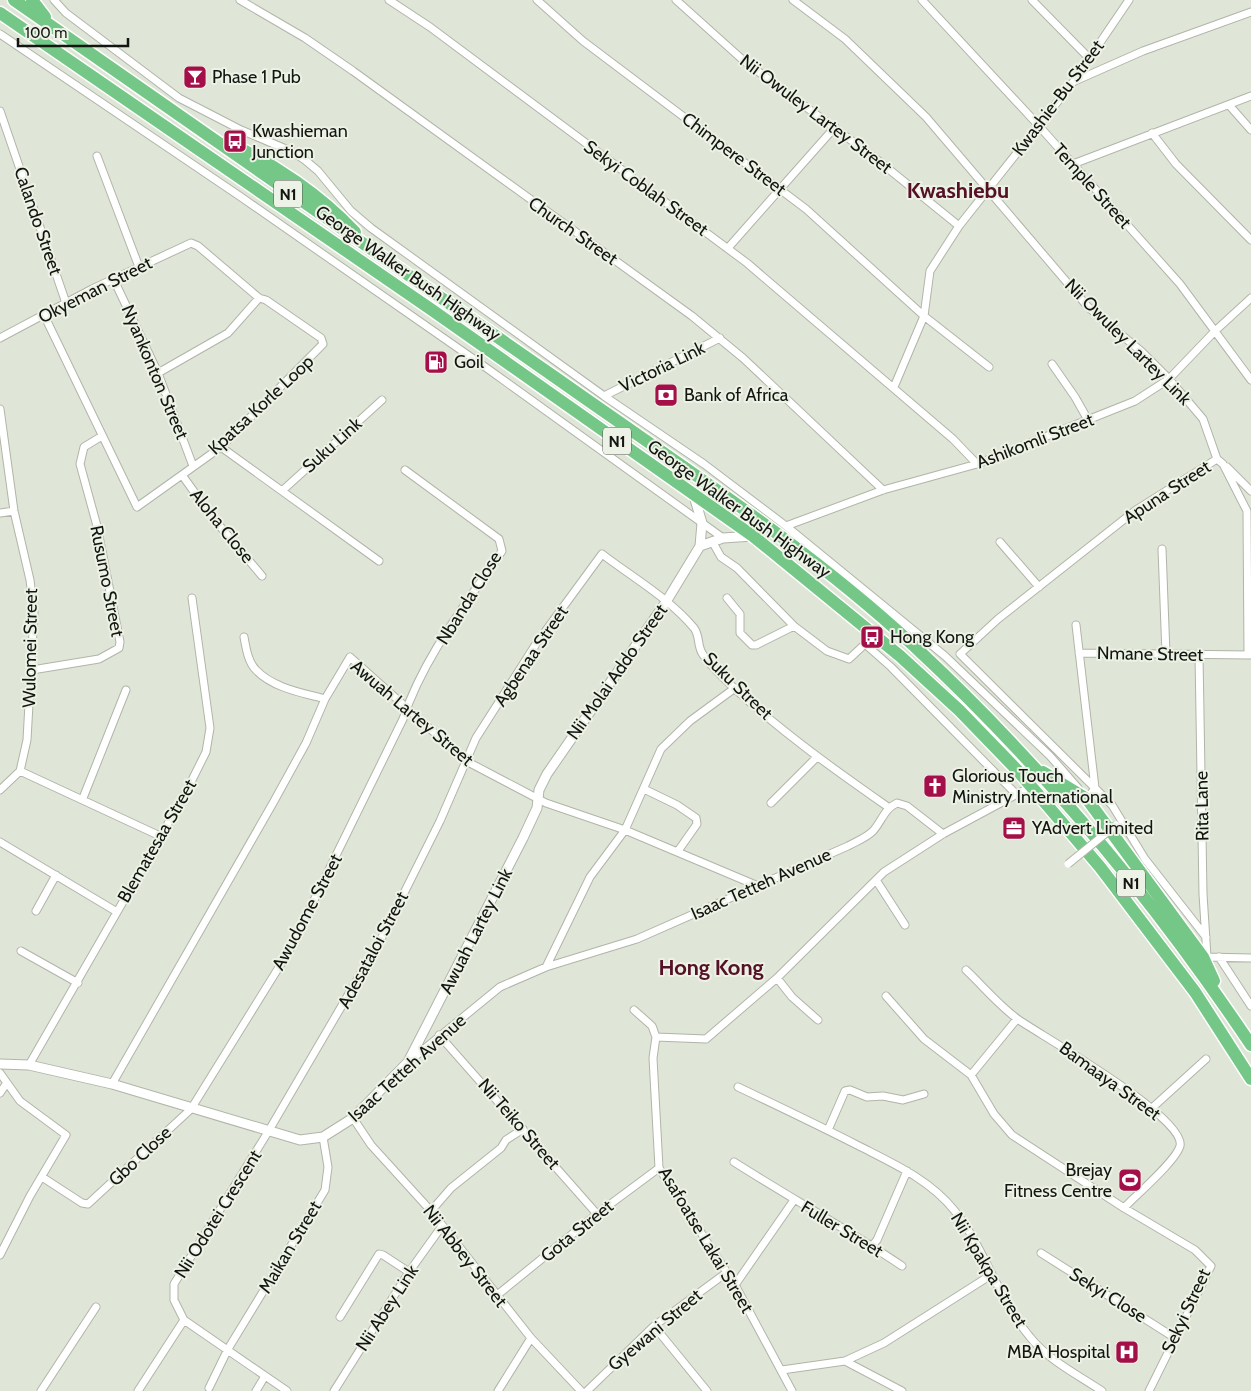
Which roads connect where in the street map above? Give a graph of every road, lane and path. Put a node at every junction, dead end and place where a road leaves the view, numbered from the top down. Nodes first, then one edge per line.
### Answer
1 (14, 0) edge
2 (32, 0) edge
3 (54, 0) edge
4 (240, 0) edge
5 (389, 0) edge
6 (537, 0) edge
7 (676, 0) edge
8 (793, 0) edge
9 (922, 0) edge
10 (1032, 0) edge
11 (1129, 0) edge
12 (1251, 12) edge
13 (0, 13) edge
14 (54, 28) junction
15 (0, 34) edge
16 (1089, 58) junction
17 (1074, 81) junction
18 (1251, 96) edge
19 (1229, 105) junction
20 (0, 111) edge
21 (1039, 126) junction
22 (835, 127) junction
23 (1251, 130) edge
24 (1152, 132) junction
25 (97, 156) dead end
26 (1073, 164) junction
27 (781, 188) junction
28 (988, 190) junction
29 (959, 226) junction
30 (1251, 240) edge
31 (190, 243) joint
32 (728, 248) junction
33 (139, 267) junction
34 (114, 280) junction
35 (260, 298) junction
36 (1251, 298) edge
37 (66, 303) junction
38 (44, 315) junction
39 (924, 316) junction
40 (1214, 331) junction
41 (0, 338) edge
42 (720, 338) junction
43 (1052, 364) dead end
44 (989, 367) dead end
45 (158, 373) junction
46 (1169, 380) junction
47 (1251, 380) edge
48 (894, 387) junction
49 (604, 396) junction
50 (382, 400) dead end
51 (0, 409) edge
52 (1088, 420) junction
53 (102, 436) junction
54 (221, 447) junction
55 (1220, 461) junction
56 (977, 464) junction
57 (193, 466) junction
58 (405, 470) dead end
59 (182, 475) junction
60 (283, 490) junction
61 (883, 490) junction
62 (1251, 490) edge
63 (694, 496) junction
64 (14, 511) junction
65 (0, 513) edge
66 (702, 522) junction
67 (786, 526) junction
68 (753, 536) junction
69 (723, 538) junction
70 (712, 541) junction
71 (1000, 542) dead end
72 (700, 546) junction
73 (1162, 550) dead end
74 (602, 554) joint
75 (379, 561) dead end
76 (262, 576) dead end
77 (1038, 587) junction
78 (192, 598) dead end
79 (728, 598) dead end
80 (666, 602) junction
81 (1076, 625) dead end
82 (794, 626) junction
83 (244, 637) dead end
84 (1079, 653) junction
85 (1166, 654) junction
86 (1200, 654) junction
87 (1249, 655) edge
88 (32, 670) junction
89 (735, 688) junction
90 (126, 690) dead end
91 (326, 699) junction
92 (407, 707) junction
93 (818, 757) junction
94 (466, 761) junction
95 (1034, 767) junction
96 (20, 771) junction
97 (1032, 786) junction
98 (1095, 788) junction
99 (644, 789) junction
100 (0, 790) edge
101 (1016, 794) junction
102 (1085, 797) junction
103 (83, 798) junction
104 (537, 798) junction
105 (771, 803) dead end
106 (888, 808) junction
107 (1116, 825) dead end
108 (625, 830) junction
109 (943, 834) junction
110 (160, 836) junction
111 (0, 842) edge
112 (678, 851) junction
113 (1068, 864) dead end
114 (56, 875) junction
115 (876, 880) junction
116 (758, 886) junction
117 (36, 911) dead end
118 (116, 912) junction
119 (905, 925) dead end
120 (1206, 937) junction
121 (21, 950) dead end
122 (1205, 957) junction
123 (1219, 958) junction
124 (1251, 958) edge
125 (546, 967) junction
126 (966, 970) dead end
127 (777, 978) junction
128 (78, 983) junction
129 (886, 996) dead end
130 (1223, 1003) junction
131 (1251, 1006) edge
132 (634, 1010) dead end
133 (1017, 1018) junction
134 (818, 1020) dead end
135 (439, 1035) junction
136 (656, 1036) junction
137 (1251, 1045) edge
138 (1206, 1059) dead end
139 (408, 1062) junction
140 (0, 1064) edge
141 (29, 1065) junction
142 (0, 1073) edge
143 (971, 1074) junction
144 (1251, 1079) edge
145 (6, 1084) junction
146 (112, 1084) junction
147 (738, 1087) dead end
148 (0, 1094) edge
149 (924, 1094) dead end
150 (1152, 1108) junction
151 (192, 1109) junction
152 (353, 1118) junction
153 (523, 1129) junction
154 (828, 1130) junction
155 (268, 1132) junction
156 (323, 1137) junction
157 (734, 1162) dead end
158 (659, 1168) junction
159 (908, 1171) junction
160 (42, 1177) junction
161 (794, 1200) junction
162 (1124, 1208) junction
163 (431, 1211) junction
164 (597, 1214) junction
165 (442, 1226) junction
166 (874, 1244) junction
167 (1041, 1253) dead end
168 (0, 1255) edge
169 (902, 1266) dead end
170 (409, 1272) junction
171 (726, 1273) junction
172 (991, 1275) junction
173 (735, 1285) junction
174 (496, 1296) junction
175 (96, 1307) dead end
176 (340, 1317) dead end
177 (184, 1320) junction
178 (654, 1326) junction
179 (530, 1338) junction
180 (1175, 1338) junction
181 (228, 1349) junction
182 (846, 1361) junction
183 (782, 1370) junction
184 (265, 1376) junction
185 (209, 1388) dead end
186 (41, 1391) edge
187 (138, 1391) edge
188 (256, 1391) edge
189 (287, 1391) edge
190 (334, 1391) edge
191 (498, 1391) edge
192 (581, 1391) edge
193 (587, 1391) edge
194 (707, 1391) edge
195 (792, 1391) edge
196 (902, 1391) edge
197 (1102, 1391) edge
198 (1148, 1391) edge

1 - 14 highway
2 - 14 highway
3 - 49 street
4 - 42 street, Church Street
5 - 32 street, Sekyi Coblah Street
6 - 27 street, Chimpere Street
7 - 22 street, Nii Owuley Lartey Street
8 - 28 street, Nii Owuley Lartey Link
9 - 21 street, Temple Street
10 - 16 street
11 - 16 street, Kwashie-Bu Street
12 - 17 street
13 - 63 highway, George Walker Bush Highway / N1
14 - 95 highway, George Walker Bush Highway / N1
15 - 66 street
16 - 17 street, Kwashie-Bu Street
17 - 21 street, Kwashie-Bu Street
18 - 19 street
19 - 23 street
19 - 24 street
20 - 37 street, Calando Street
21 - 26 street, Temple Street
21 - 28 street, Kwashie-Bu Street
22 - 27 street
22 - 29 street, Nii Owuley Lartey Street
24 - 26 street
24 - 30 street
25 - 33 street
26 - 40 street, Temple Street
27 - 32 street
27 - 39 street, Chimpere Street
28 - 29 street, Kwashie-Bu Street
28 - 46 street, Nii Owuley Lartey Link
29 - 39 street, Kwashie-Bu Street
31 - 33 street, Okyeman Street
31 - 35 street, Kpatsa Korle Loop
32 - 48 street, Sekyi Coblah Street
33 - 34 street, Okyeman Street
34 - 37 street, Okyeman Street
34 - 45 street, Nyankonton Street
35 - 45 street
35 - 54 street, Kpatsa Korle Loop
36 - 40 street, Ashikomli Street
37 - 38 street, Okyeman Street
38 - 41 street, Okyeman Street
38 - 53 street, Kpatsa Korle Loop
39 - 44 street, Chimpere Street
39 - 48 street, Kwashie-Bu Street
40 - 46 street, Ashikomli Street
40 - 47 street, Temple Street
42 - 49 street, Victoria Link
42 - 61 street, Church Street
43 - 52 street
45 - 57 street, Nyankonton Street
46 - 52 street, Ashikomli Street
46 - 55 street, Nii Owuley Lartey Link
48 - 56 street
49 - 67 street
50 - 60 street, Suku Link
51 - 64 street, Wulomei Street
52 - 56 street, Ashikomli Street
53 - 59 street, Kpatsa Korle Loop
53 - 88 street, Rusumo Street
54 - 57 street, Kpatsa Korle Loop
54 - 60 street
55 - 62 street
55 - 77 street, Apuna Street
55 - 87 street, Apuna Street
56 - 61 street, Ashikomli Street
57 - 59 street, Kpatsa Korle Loop
58 - 92 street, Nbanda Close
59 - 76 street, Aloha Close
60 - 75 street
61 - 67 street, Ashikomli Street
63 - 66 street, Nii Molai Addo Street
63 - 68 highway, George Walker Bush Highway / N1
64 - 65 street
64 - 88 street, Wulomei Street
66 - 69 street
66 - 72 street, Nii Molai Addo Street
67 - 102 street
68 - 69 street
68 - 97 highway, George Walker Bush Highway / N1
69 - 70 street
70 - 72 street
70 - 82 street
71 - 77 street
72 - 80 street, Nii Molai Addo Street
73 - 85 street
74 - 80 street, Suku Street
74 - 94 street, Agbenaa Street
77 - 98 street, Apuna Street
78 - 110 street, Blematesaa Street
79 - 82 street
80 - 89 street, Suku Street
80 - 104 street, Nii Molai Addo Street
81 - 84 street
82 - 101 street
83 - 91 street
84 - 85 street, Nmane Street
84 - 98 street, Nmane Street
85 - 86 street, Nmane Street
86 - 87 street, Nmane Street
86 - 120 street, Rita Lane
88 - 96 street, Wulomei Street
89 - 93 street, Suku Street
89 - 99 street
90 - 103 street
91 - 92 street, Awuah Lartey Street
91 - 146 street, Awuah Lartey Street
92 - 94 street, Awuah Lartey Street
92 - 151 street, Awudome Street
93 - 105 street
93 - 106 street, Suku Street
94 - 104 street, Awuah Lartey Street
94 - 155 street, Adesataloi Street
95 - 102 highway
95 - 130 highway, George Walker Bush Highway / N1
96 - 100 street
96 - 103 street
97 - 101 street
97 - 144 highway, George Walker Bush Highway / N1
98 - 102 street
98 - 120 street
99 - 108 street
99 - 112 street
101 - 109 street
102 - 122 highway
103 - 110 street
104 - 108 street, Awuah Lartey Street
104 - 139 street, Awuah Lartey Link
106 - 109 street
106 - 116 street, Isaac Tetteh Avenue
107 - 113 street, bridge
108 - 112 street, Awuah Lartey Street
108 - 125 street
109 - 115 street
110 - 118 street, Blematesaa Street
111 - 114 street
112 - 116 street, Awuah Lartey Street
114 - 117 street
114 - 118 street
115 - 119 street
115 - 127 street
116 - 125 street, Isaac Tetteh Avenue
118 - 128 street, Blematesaa Street
120 - 122 street, Rita Lane
121 - 128 street
122 - 123 street
122 - 130 highway
123 - 124 street
123 - 131 street
125 - 135 street, Isaac Tetteh Avenue
126 - 133 street, Bamaaya Street
127 - 134 street
127 - 136 street
128 - 141 street, Blematesaa Street
129 - 143 street, Sekyi Street
130 - 137 highway, George Walker Bush Highway / N1
132 - 136 street
133 - 143 street
133 - 150 street, Bamaaya Street
135 - 139 street, Isaac Tetteh Avenue
135 - 153 street, Nii Teiko Street
136 - 158 street, Asafoatse Lakai Street
138 - 150 street
139 - 152 street, Isaac Tetteh Avenue
140 - 141 street, Isaac Tetteh Avenue
141 - 146 street, Isaac Tetteh Avenue
142 - 145 street
143 - 162 street, Sekyi Street
145 - 148 street
145 - 160 street
146 - 151 street, Isaac Tetteh Avenue
147 - 154 street, Nii Kpakpa Street
149 - 154 street
150 - 162 street, Bamaaya Street
151 - 155 street, Isaac Tetteh Avenue
151 - 160 street, Gbo Close
152 - 156 street, Isaac Tetteh Avenue
152 - 163 street, Nii Abbey Street
153 - 163 street
153 - 164 street, Nii Teiko Street
154 - 159 street, Nii Kpakpa Street
155 - 156 street, Isaac Tetteh Avenue
155 - 177 street, Nii Odotei Crescent
156 - 181 street, Maikan Street
157 - 161 street
158 - 164 street, Gota Street
158 - 171 street, Asafoatse Lakai Street
159 - 166 street
159 - 172 street, Nii Kpakpa Street
160 - 168 street
161 - 166 street, Fuller Street
161 - 173 street, Fuller Street
162 - 180 street, Sekyi Street
163 - 165 street, Nii Abbey Street
164 - 174 street, Gota Street
165 - 170 street, Nii Abey Link
165 - 174 street, Nii Abbey Street
166 - 169 street, Fuller Street
167 - 180 street, Sekyi Close
170 - 176 street
170 - 190 street, Nii Abey Link
171 - 173 street, Asafoatse Lakai Street
171 - 178 street, Gyewani Street
172 - 182 street
172 - 197 street, Nii Kpakpa Street
173 - 183 street, Asafoatse Lakai Street
174 - 179 street, Nii Abbey Street
175 - 186 street
177 - 181 street
177 - 187 street
178 - 193 street, Gyewani Street
178 - 194 street
179 - 191 street
179 - 192 street, Nii Abbey Street
180 - 198 street, Sekyi Street
181 - 184 street
181 - 185 street, Maikan Street
182 - 183 street
182 - 196 street
183 - 195 street, Asafoatse Lakai Street
184 - 188 street
184 - 189 street

